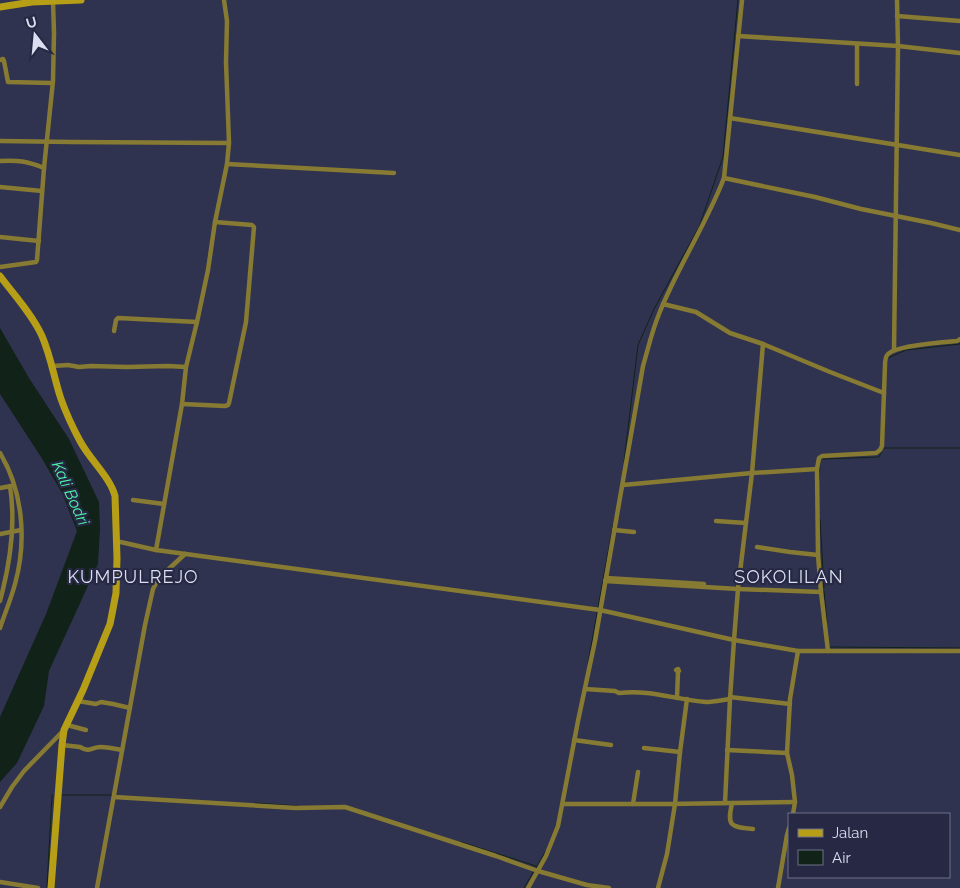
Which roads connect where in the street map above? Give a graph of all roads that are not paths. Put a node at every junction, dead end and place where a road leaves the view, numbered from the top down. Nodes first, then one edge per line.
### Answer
1 (82, 0) edge
2 (224, 0) edge
3 (742, 0) edge
4 (897, 0) edge
5 (32, 1) edge
6 (53, 1) edge
7 (0, 7) edge
8 (897, 16) junction
9 (960, 21) edge
10 (738, 36) junction
11 (857, 44) junction
12 (898, 46) junction
13 (960, 53) edge
14 (0, 60) edge
15 (52, 83) junction
16 (857, 84) dead end
17 (730, 118) junction
18 (0, 141) edge
19 (46, 142) junction
20 (229, 143) junction
21 (896, 145) junction
22 (960, 155) edge
23 (0, 161) edge
24 (227, 164) junction
25 (44, 168) junction
26 (394, 173) dead end
27 (724, 178) junction
28 (0, 187) edge
29 (42, 191) junction
30 (896, 216) junction
31 (215, 222) junction
32 (960, 230) edge
33 (0, 237) edge
34 (39, 241) junction
35 (0, 267) edge
36 (0, 276) edge
37 (664, 304) junction
38 (197, 322) junction
39 (114, 331) dead end
40 (960, 339) edge
41 (763, 344) junction
42 (894, 350) junction
43 (53, 366) junction
44 (186, 367) junction
45 (884, 393) junction
46 (182, 404) junction
47 (0, 453) edge
48 (817, 469) junction
49 (752, 473) junction
50 (623, 485) junction
51 (12, 486) junction
52 (0, 488) edge
53 (133, 500) dead end
54 (164, 504) junction
55 (716, 521) dead end
56 (746, 523) junction
57 (21, 530) junction
58 (614, 530) junction
59 (12, 532) junction
60 (634, 532) dead end
61 (0, 534) edge
62 (116, 541) junction
63 (757, 546) dead end
64 (156, 550) junction
65 (185, 554) junction
66 (818, 555) junction
67 (606, 580) junction
68 (739, 588) junction
69 (821, 591) junction
70 (0, 601) edge
71 (595, 610) junction
72 (0, 628) edge
73 (734, 640) junction
74 (798, 651) junction
75 (828, 651) junction
76 (960, 651) edge
77 (679, 671) dead end
78 (584, 689) junction
79 (678, 698) junction
80 (730, 698) junction
81 (687, 699) junction
82 (78, 701) junction
83 (790, 704) junction
84 (130, 708) junction
85 (66, 728) junction
86 (86, 730) dead end
87 (574, 740) junction
88 (611, 744) dead end
89 (62, 745) junction
90 (644, 748) dead end
91 (122, 750) junction
92 (727, 750) junction
93 (680, 752) junction
94 (787, 753) junction
95 (638, 772) dead end
96 (114, 797) junction
97 (795, 802) junction
98 (725, 803) junction
99 (732, 803) junction
100 (562, 804) junction
101 (633, 804) junction
102 (675, 804) junction
103 (0, 807) edge
104 (792, 813) edge
105 (753, 829) dead end
106 (788, 832) edge
107 (536, 870) junction
108 (0, 882) edge
109 (38, 888) edge
110 (51, 888) edge
111 (97, 888) edge
112 (528, 888) edge
113 (609, 888) edge
114 (658, 888) edge
115 (778, 888) edge

1 - 6 street
2 - 20 street
3 - 10 street
4 - 8 street
5 - 6 street
5 - 7 street
6 - 15 street
8 - 9 street
8 - 12 street
10 - 11 street
10 - 17 street
11 - 12 street
11 - 16 street
12 - 13 street
12 - 21 street
14 - 15 street
15 - 19 street
17 - 21 street
17 - 27 street
18 - 19 street
19 - 20 street
19 - 25 street
20 - 24 street
21 - 22 street
21 - 30 street
23 - 25 street
24 - 26 street
24 - 31 street
25 - 29 street
27 - 30 street
27 - 37 street
28 - 29 street
29 - 34 street
30 - 32 street
30 - 42 street
31 - 38 street
31 - 46 street
33 - 34 street
34 - 35 street
36 - 43 street
37 - 41 street
37 - 50 street
38 - 39 street
38 - 44 street
40 - 42 street
41 - 45 street
41 - 49 street
42 - 45 street
43 - 44 street
43 - 62 street
44 - 46 street
45 - 48 street
46 - 54 street
47 - 51 street
48 - 49 street
48 - 66 street
49 - 50 street
49 - 56 street
50 - 58 street
51 - 52 street
51 - 57 street
51 - 59 street
53 - 54 street
54 - 64 street
55 - 56 street
56 - 68 street
57 - 59 street
57 - 72 street
58 - 60 street
58 - 67 street
59 - 61 street
59 - 70 street
62 - 64 street
62 - 82 street
63 - 66 street
64 - 65 street
65 - 71 street
65 - 84 street
66 - 69 street
67 - 68 street
67 - 71 street
68 - 69 street
68 - 73 street
69 - 75 street
71 - 73 street
71 - 78 street
73 - 74 street
73 - 80 street
74 - 75 street
74 - 83 street
75 - 76 street
77 - 79 street
78 - 79 street
78 - 87 street
79 - 81 street
80 - 81 street
80 - 83 street
80 - 92 street
81 - 93 street
82 - 84 street
82 - 85 street
83 - 94 street
84 - 91 street
85 - 86 street
85 - 89 street
85 - 103 street
87 - 88 street
87 - 100 street
89 - 91 street
89 - 110 street
90 - 93 street
91 - 96 street
92 - 94 street
92 - 98 street
93 - 102 street
94 - 97 street
95 - 101 street
96 - 107 street
96 - 111 street
97 - 99 street
97 - 104 street
98 - 99 street
98 - 102 street
99 - 105 street
100 - 101 street
100 - 107 street
101 - 102 street
102 - 114 street
106 - 115 street
107 - 112 street
107 - 113 street
108 - 109 street

